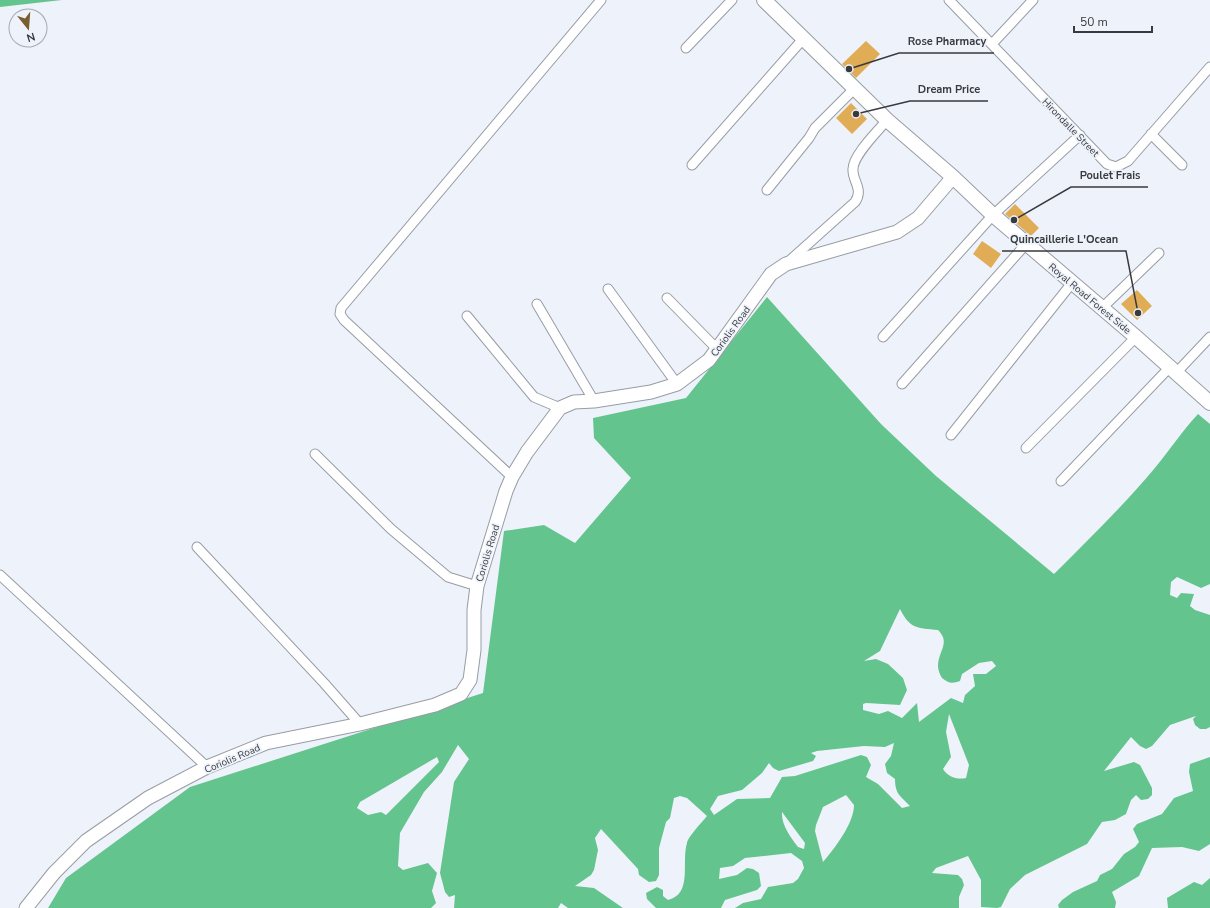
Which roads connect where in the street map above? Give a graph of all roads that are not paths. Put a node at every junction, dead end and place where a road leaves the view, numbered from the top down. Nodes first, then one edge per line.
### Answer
1 (601, 0) edge
2 (732, 0) edge
3 (764, 0) edge
4 (949, 0) edge
5 (1033, 0) edge
6 (803, 39) junction
7 (992, 44) junction
8 (686, 48) dead end
9 (1210, 67) edge
10 (854, 89) junction
11 (887, 120) junction
12 (1151, 134) junction
13 (1080, 135) junction
14 (692, 165) dead end
15 (1182, 165) dead end
16 (953, 177) junction
17 (767, 190) dead end
18 (993, 215) junction
19 (1026, 244) junction
20 (1159, 253) dead end
21 (786, 264) junction
22 (1072, 283) junction
23 (608, 289) dead end
24 (667, 298) dead end
25 (537, 304) dead end
26 (1102, 308) junction
27 (467, 316) dead end
28 (882, 337) dead end
29 (1136, 337) junction
30 (1210, 337) edge
31 (717, 349) junction
32 (1173, 370) junction
33 (676, 384) junction
34 (902, 384) dead end
35 (594, 401) junction
36 (1210, 403) edge
37 (560, 408) junction
38 (951, 435) dead end
39 (1026, 448) dead end
40 (315, 454) dead end
41 (512, 478) junction
42 (1061, 482) dead end
43 (197, 547) dead end
44 (0, 575) edge
45 (477, 586) junction
46 (360, 724) junction
47 (207, 767) junction
48 (26, 908) edge

1 - 41 street
2 - 8 street
3 - 6 main road, Royal Road Forest Side
4 - 7 street, Hirondalle Street
5 - 7 street
6 - 10 main road, Royal Road Forest Side
6 - 14 street
7 - 13 street, Hirondalle Street
9 - 12 street, Hirondalle Street
10 - 11 main road, Royal Road Forest Side
10 - 17 street
11 - 16 main road, Royal Road Forest Side
11 - 21 street
12 - 13 street, Hirondalle Street
12 - 15 street
13 - 18 street
16 - 18 main road, Royal Road Forest Side
16 - 21 main road, Coriolis Road
18 - 19 main road, Royal Road Forest Side
18 - 28 street
19 - 22 main road, Royal Road Forest Side
19 - 34 street
20 - 26 street
21 - 31 main road, Coriolis Road
22 - 26 main road, Royal Road Forest Side
22 - 38 street
23 - 33 street
24 - 31 street
25 - 35 street
26 - 29 main road, Royal Road Forest Side
27 - 37 street
29 - 32 main road, Royal Road Forest Side
29 - 39 street
30 - 32 street
31 - 33 main road, Coriolis Road
32 - 36 main road, Royal Road Forest Side
32 - 42 street
33 - 35 main road, Coriolis Road
35 - 37 main road, Coriolis Road
37 - 41 main road, Coriolis Road
40 - 45 street
41 - 45 main road, Coriolis Road
43 - 46 street
44 - 47 street
45 - 46 main road, Coriolis Road
46 - 47 main road, Coriolis Road
47 - 48 main road, Coriolis Road

